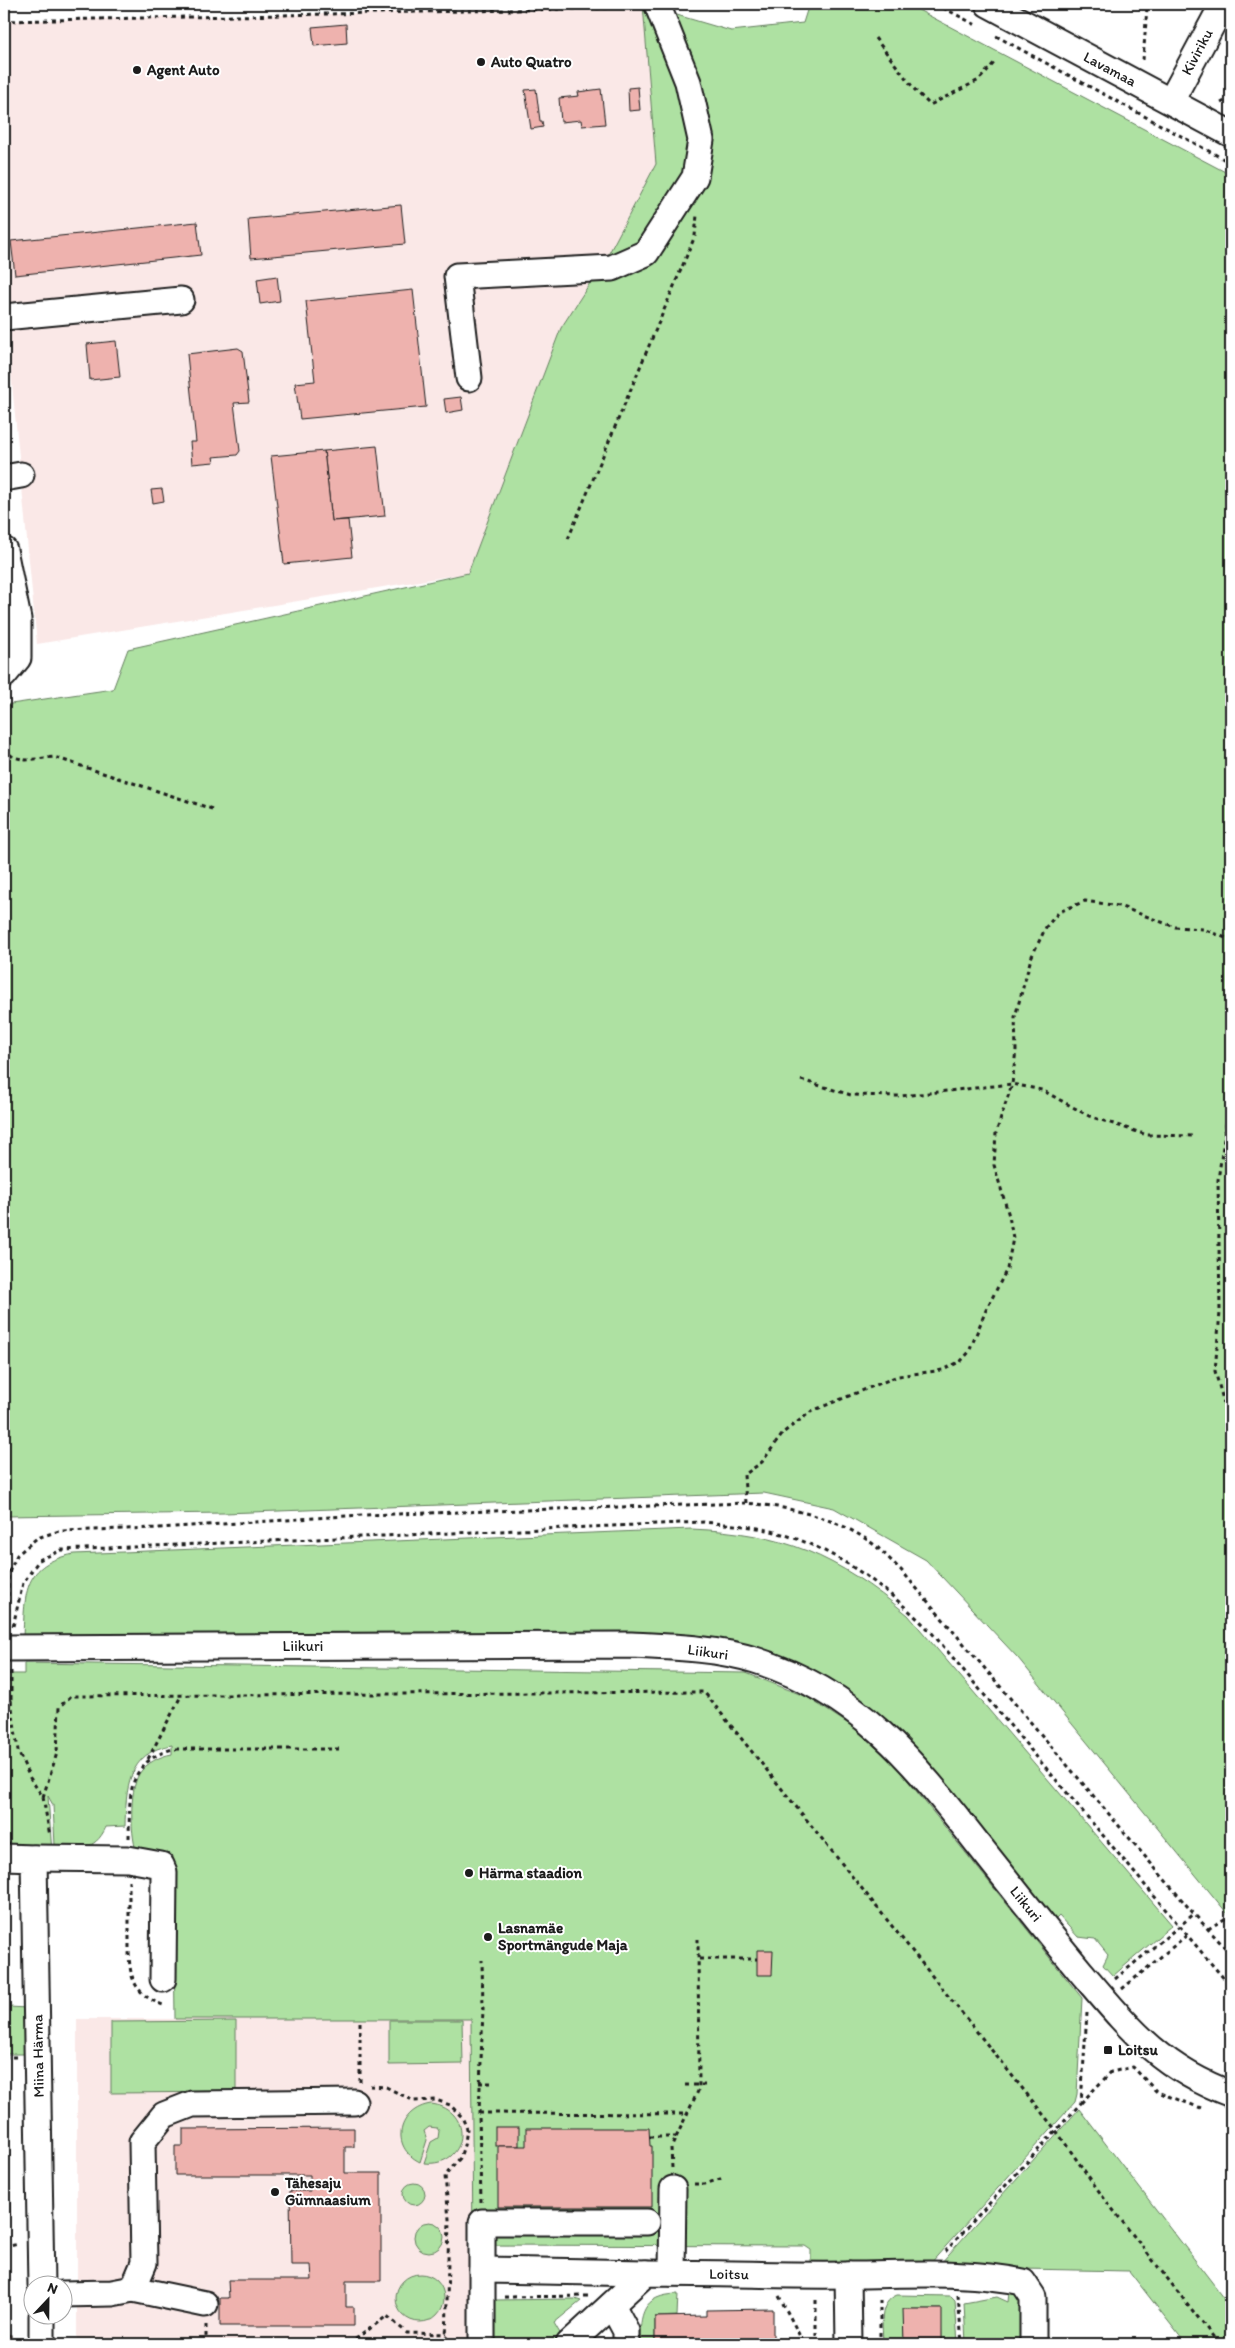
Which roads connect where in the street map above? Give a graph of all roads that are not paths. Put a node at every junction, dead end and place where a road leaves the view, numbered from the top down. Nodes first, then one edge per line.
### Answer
1 (650, 4) edge
2 (988, 4) edge
3 (1223, 4) edge
4 (1171, 101) junction
5 (1231, 134) edge
6 (181, 300) dead end
7 (4, 317) edge
8 (469, 378) dead end
9 (4, 550) edge
10 (4, 675) edge
11 (8, 1641) edge
12 (4, 1857) edge
13 (44, 1857) junction
14 (163, 1979) dead end
15 (1231, 2094) edge
16 (354, 2102) dead end
17 (673, 2186) road end
18 (647, 2222) dead end
19 (482, 2270) junction
20 (646, 2273) junction
21 (672, 2273) junction
22 (848, 2275) junction
23 (41, 2276) edge
24 (133, 2290) junction
25 (72, 2294) edge
26 (616, 2300) junction
27 (205, 2304) dead end
28 (42, 2326) edge
29 (42, 2344) edge
30 (482, 2344) edge
31 (568, 2344) edge
32 (626, 2344) edge
33 (849, 2344) edge
34 (1033, 2344) edge

1 - 8 street
2 - 4 street, Lavamaa
3 - 4 street, Kiviriku
4 - 5 street, Lavamaa
6 - 7 street
9 - 10 street
11 - 15 street, Liikuri
12 - 13 street
13 - 14 street
13 - 23 street, Miina Härma
16 - 24 street
17 - 21 street
18 - 19 street
19 - 20 street, Loitsu
19 - 30 street
20 - 21 street, Loitsu
20 - 26 street
21 - 22 street, Loitsu
22 - 33 street
22 - 34 street, Loitsu
24 - 25 street
24 - 27 street
26 - 31 street
26 - 32 street
28 - 29 street

